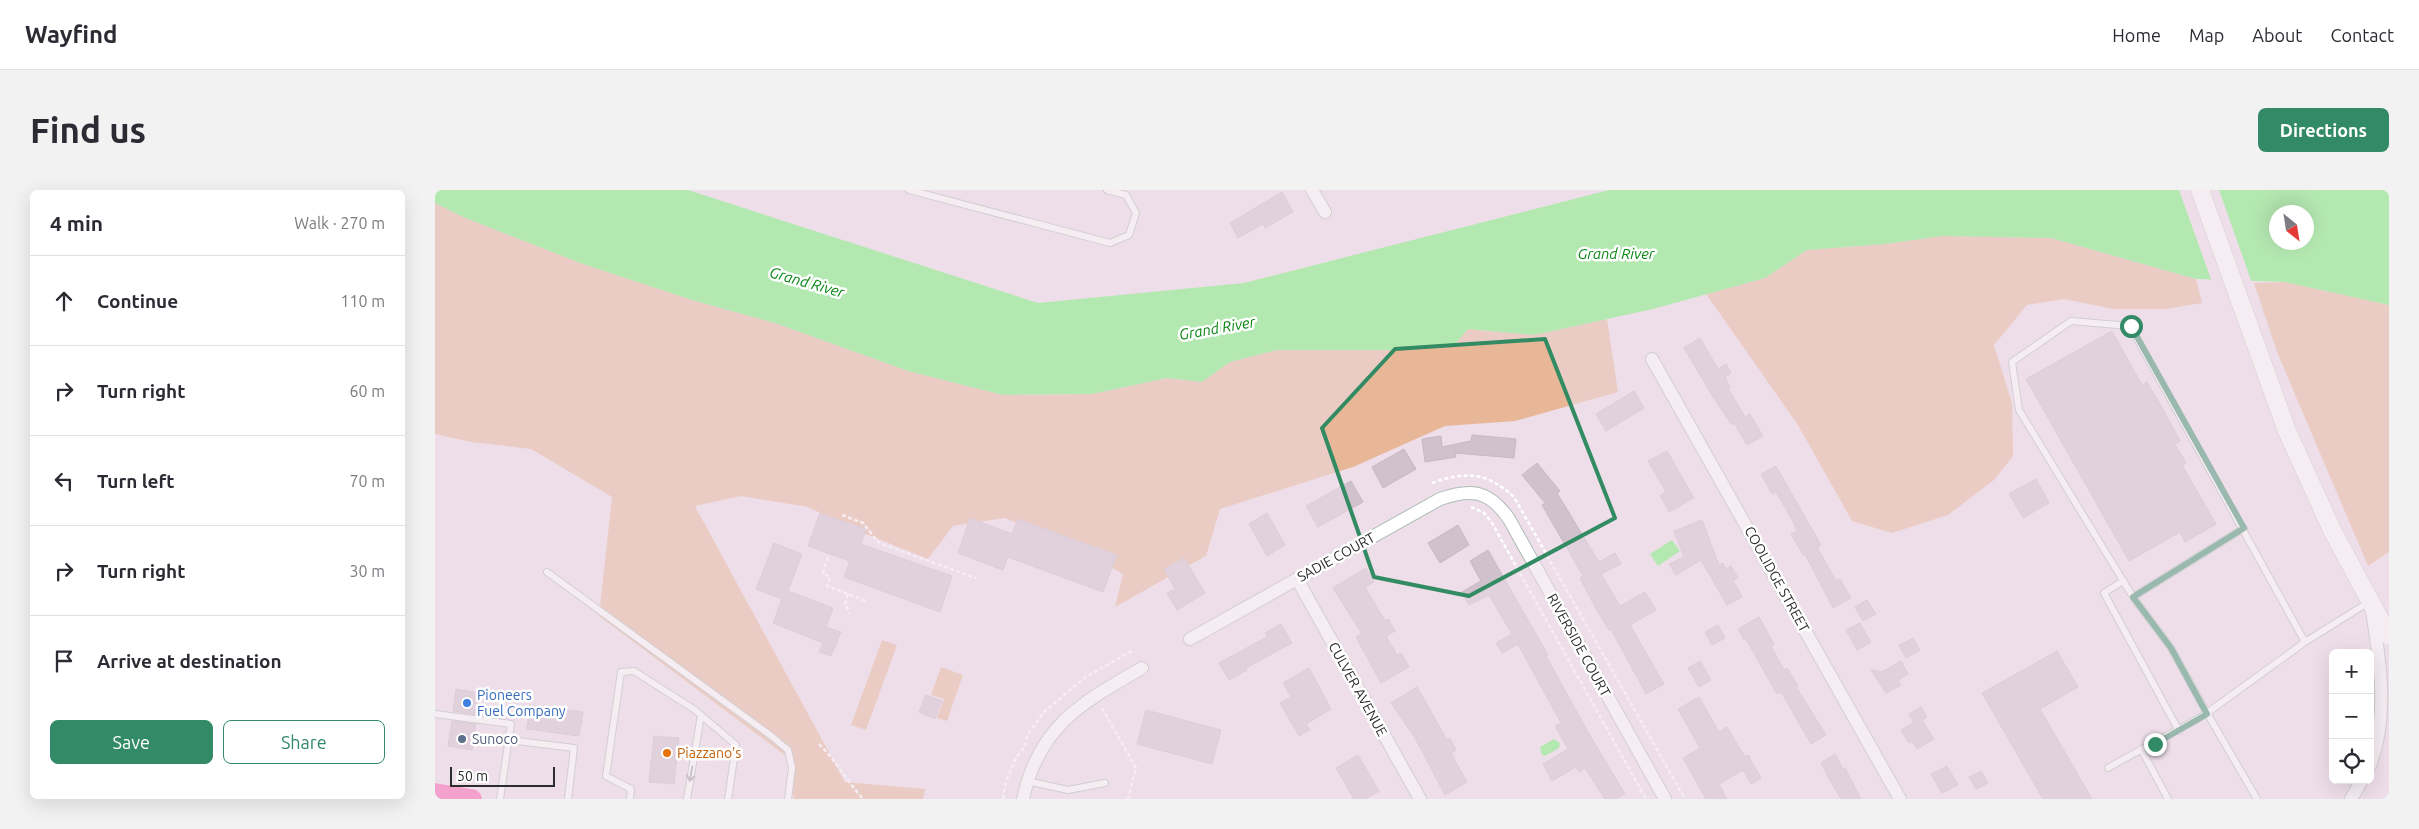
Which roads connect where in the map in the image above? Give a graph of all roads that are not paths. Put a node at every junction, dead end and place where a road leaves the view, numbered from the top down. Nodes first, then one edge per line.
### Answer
1 (909, 190) edge
2 (1107, 190) edge
3 (1312, 190) edge
4 (2200, 190) edge
5 (1325, 212) dead end
6 (1653, 359) dead end
7 (1487, 497) joint
8 (2244, 528) junction
9 (547, 572) dead end
10 (1297, 578) junction
11 (2123, 580) junction
12 (2133, 597) junction
13 (2370, 601) junction
14 (2389, 636) edge
15 (1190, 639) dead end
16 (2305, 642) junction
17 (1142, 668) dead end
18 (435, 714) edge
19 (2207, 714) junction
20 (701, 715) junction
21 (2179, 730) junction
22 (509, 740) junction
23 (2141, 749) junction
24 (2374, 757) edge
25 (2108, 768) dead end
26 (1027, 781) junction
27 (1105, 783) dead end
28 (2360, 784) edge
29 (435, 794) edge
30 (461, 798) edge
31 (501, 799) edge
32 (568, 799) edge
33 (630, 799) edge
34 (687, 799) edge
35 (728, 799) edge
36 (788, 799) edge
37 (1023, 799) edge
38 (1420, 799) edge
39 (1665, 799) edge
40 (1900, 799) edge
41 (2169, 799) edge
42 (2257, 799) edge
43 (2351, 799) edge

1 - 2 lane
3 - 5 street
4 - 13 street
6 - 40 street, COOLIDGE STREET
7 - 10 street, SADIE COURT
7 - 39 street, RIVERSIDE COURT
8 - 11 lane
8 - 12 lane
8 - 16 lane
9 - 36 lane
10 - 15 street, SADIE COURT
10 - 38 street, CULVER AVENUE
11 - 12 lane
11 - 21 lane
12 - 19 lane
13 - 14 street
13 - 16 lane
13 - 24 street
16 - 19 lane
17 - 26 street
18 - 22 lane
19 - 21 lane
19 - 42 lane
20 - 33 lane
20 -> 34 lane
20 - 35 lane
21 - 23 lane
22 - 31 lane
22 - 32 lane
23 - 25 lane
23 - 41 lane
26 - 27 lane
26 - 37 street
28 - 43 street
29 - 30 main road

